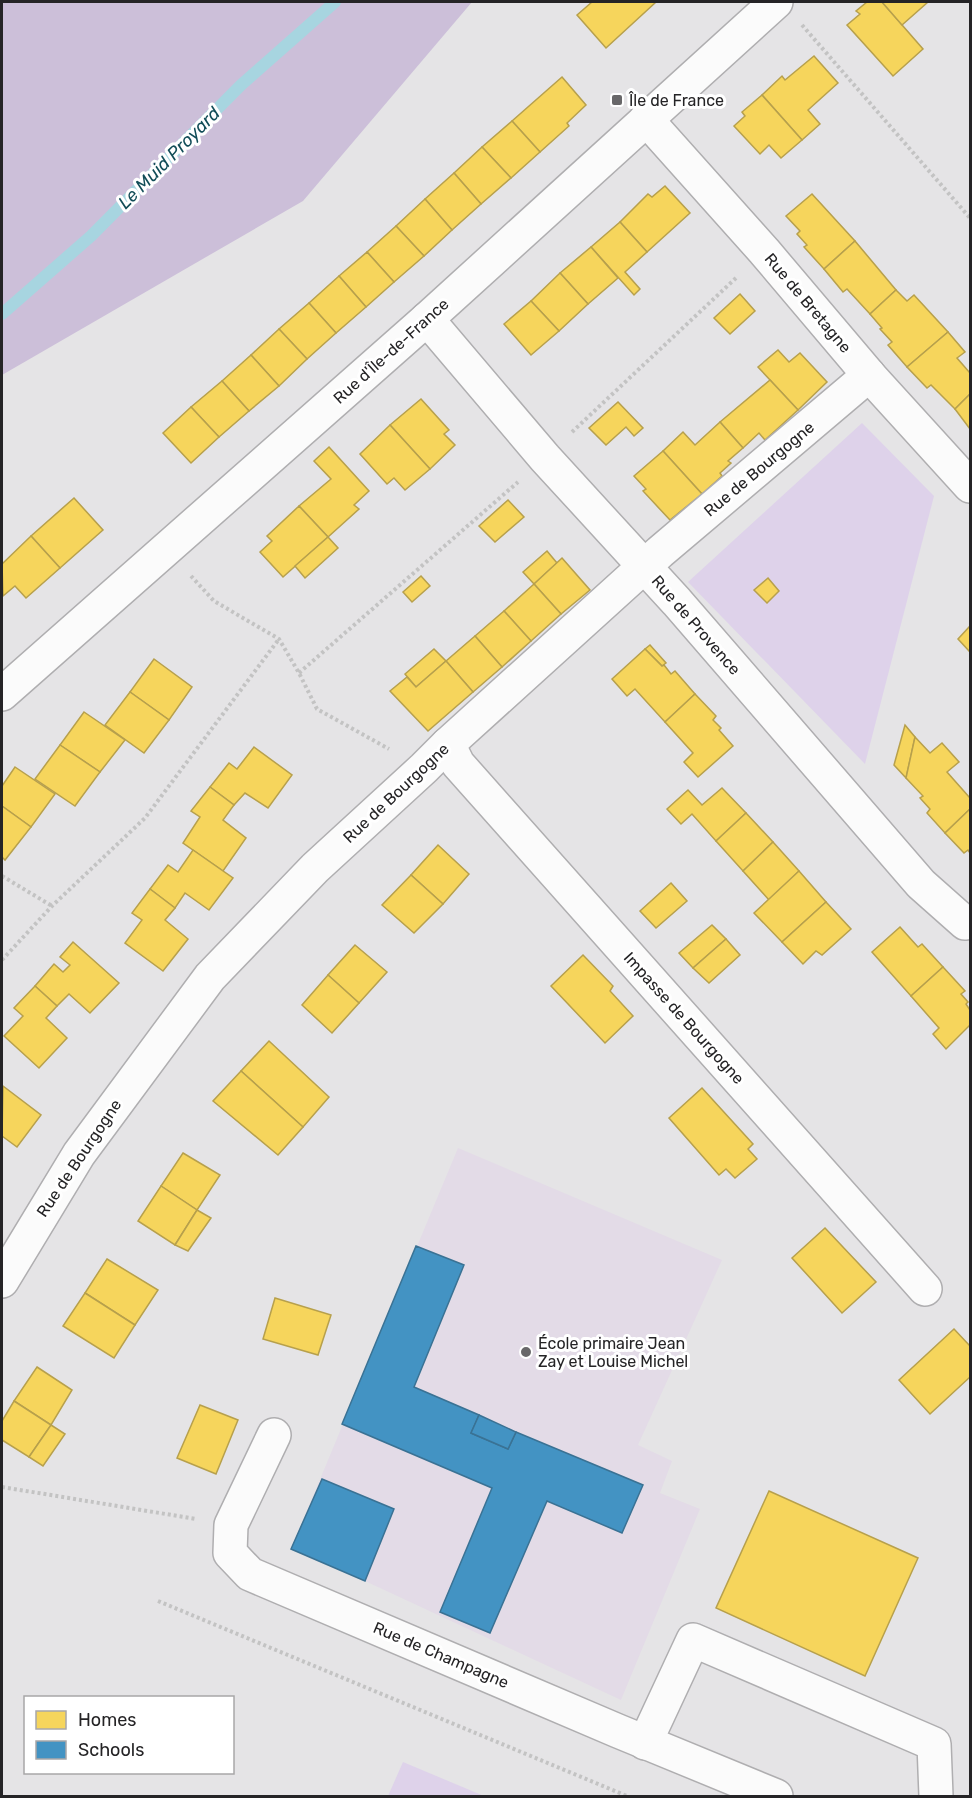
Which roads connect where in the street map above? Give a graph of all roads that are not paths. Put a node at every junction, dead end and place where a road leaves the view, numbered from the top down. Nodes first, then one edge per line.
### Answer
1 (787, 10) edge
2 (646, 119) junction
3 (427, 319) junction
4 (869, 375) junction
5 (970, 486) edge
6 (645, 566) junction
7 (2, 694) edge
8 (448, 744) junction
9 (970, 922) edge
10 (2, 1281) edge
11 (925, 1289) dead end
12 (274, 1435) dead end
13 (645, 1743) junction
14 (776, 1797) edge
15 (936, 1797) edge

1 - 2 street, Rue d'Île-de-France
2 - 3 street, Rue d'Île-de-France
2 - 4 street, Rue de Bretagne
3 - 6 street, Rue de Provence
3 - 7 street, Rue d'Île-de-France
4 - 5 street, Rue de Bretagne
4 - 6 street, Rue de Bourgogne
6 - 8 street, Rue de Bourgogne
6 - 9 street, Rue de Provence
8 - 10 street, Rue de Bourgogne
8 - 11 street, Impasse de Bourgogne
12 - 13 street, Rue de Champagne
13 - 14 street, Rue de Champagne
13 - 15 street

